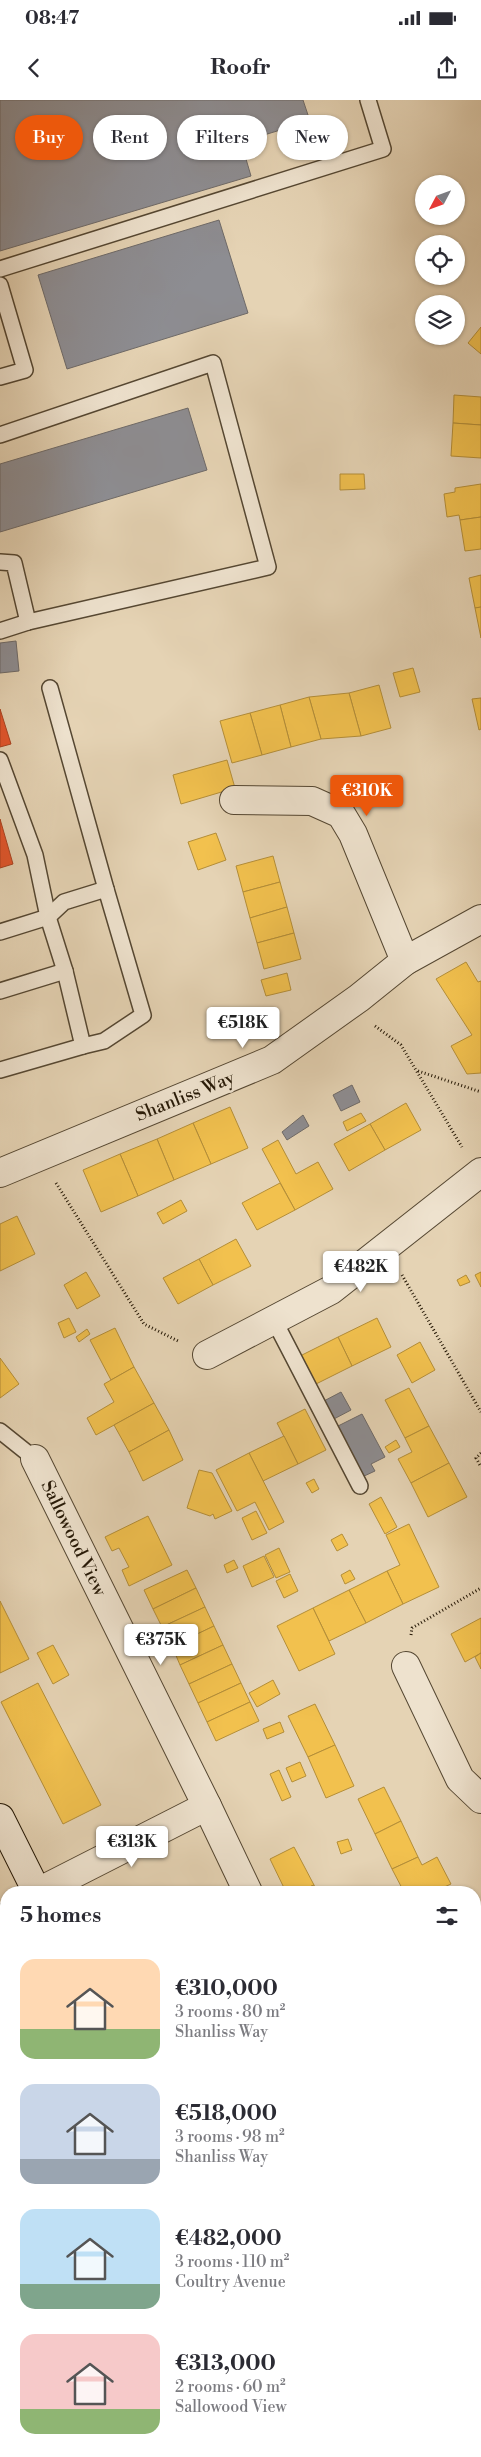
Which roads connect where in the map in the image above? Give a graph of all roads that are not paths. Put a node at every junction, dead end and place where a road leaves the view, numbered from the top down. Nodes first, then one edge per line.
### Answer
1 (368, 100) edge
2 (0, 269) edge
3 (0, 285) edge
4 (0, 377) edge
5 (0, 435) edge
6 (0, 562) edge
7 (28, 622) junction
8 (0, 631) edge
9 (50, 688) dead end
10 (0, 760) edge
11 (234, 800) dead end
12 (106, 889) junction
13 (48, 917) junction
14 (481, 919) edge
15 (0, 932) edge
16 (405, 961) junction
17 (65, 971) junction
18 (0, 990) edge
19 (83, 1046) junction
20 (0, 1070) edge
21 (479, 1172) edge
22 (0, 1173) edge
23 (274, 1320) junction
24 (207, 1355) road end
25 (0, 1431) edge
26 (35, 1459) joint
27 (360, 1486) dead end
28 (406, 1666) road end
29 (481, 1799) edge
30 (207, 1806) junction
31 (0, 1818) edge
32 (34, 1886) edge
33 (49, 1886) edge
34 (245, 1886) edge

1 - 2 lane
3 - 4 lane
5 - 7 lane
6 - 7 lane
7 - 8 lane
9 - 12 lane
10 - 13 lane
11 - 16 street
12 - 13 lane
12 - 19 lane
13 - 15 lane
13 - 17 lane
14 - 16 street, Shanliss Way
16 - 22 street, Shanliss Way
17 - 18 lane
17 - 19 lane
19 - 20 lane
21 - 23 street
23 - 24 street
23 - 27 lane
25 - 26 lane
26 - 30 street, Sallowood View
28 - 29 street
30 - 33 street
30 - 34 street, Sallowood View
31 - 32 street

